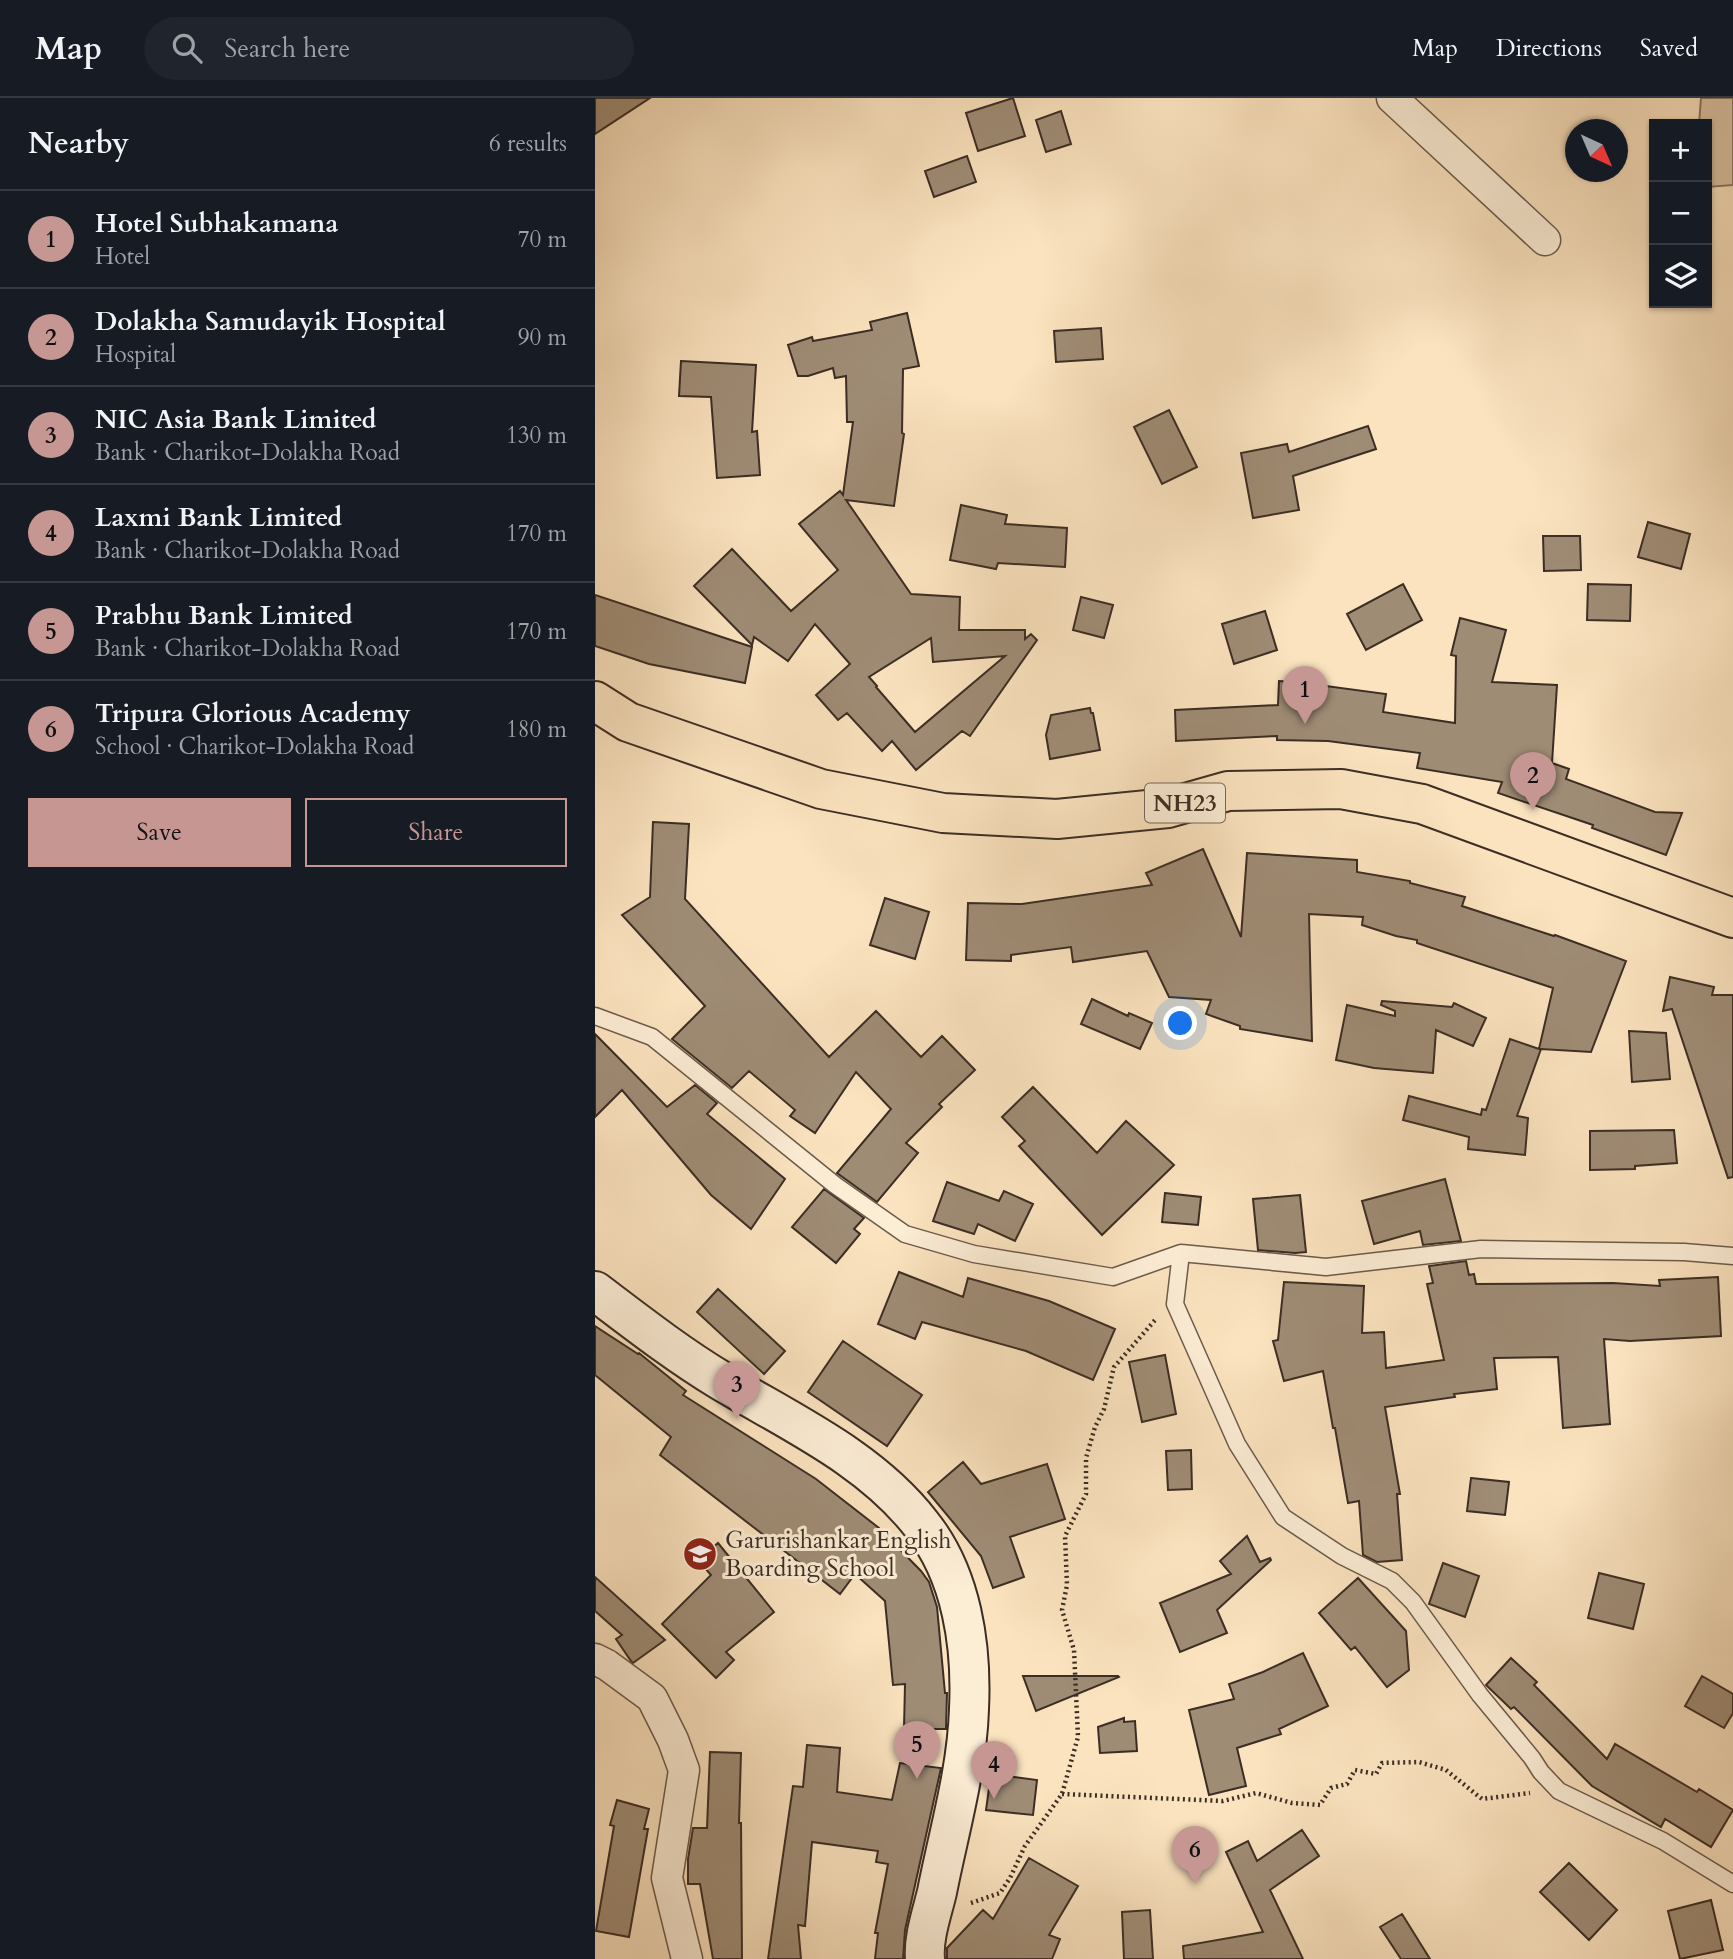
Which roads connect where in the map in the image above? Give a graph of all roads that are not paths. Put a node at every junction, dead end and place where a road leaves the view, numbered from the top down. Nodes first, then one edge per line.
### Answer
1 (1392, 98) edge
2 (1545, 240) dead end
3 (595, 701) edge
4 (1733, 918) edge
5 (595, 1016) edge
6 (1181, 1253) junction
7 (1733, 1256) edge
8 (595, 1291) edge
9 (595, 1659) edge
10 (1733, 1884) edge
11 (927, 1942) edge
12 (687, 1959) edge

1 - 2 street
3 - 4 main road, NH23
5 - 6 lane
6 - 7 lane
6 - 10 lane
8 - 11 main road
9 - 12 street

